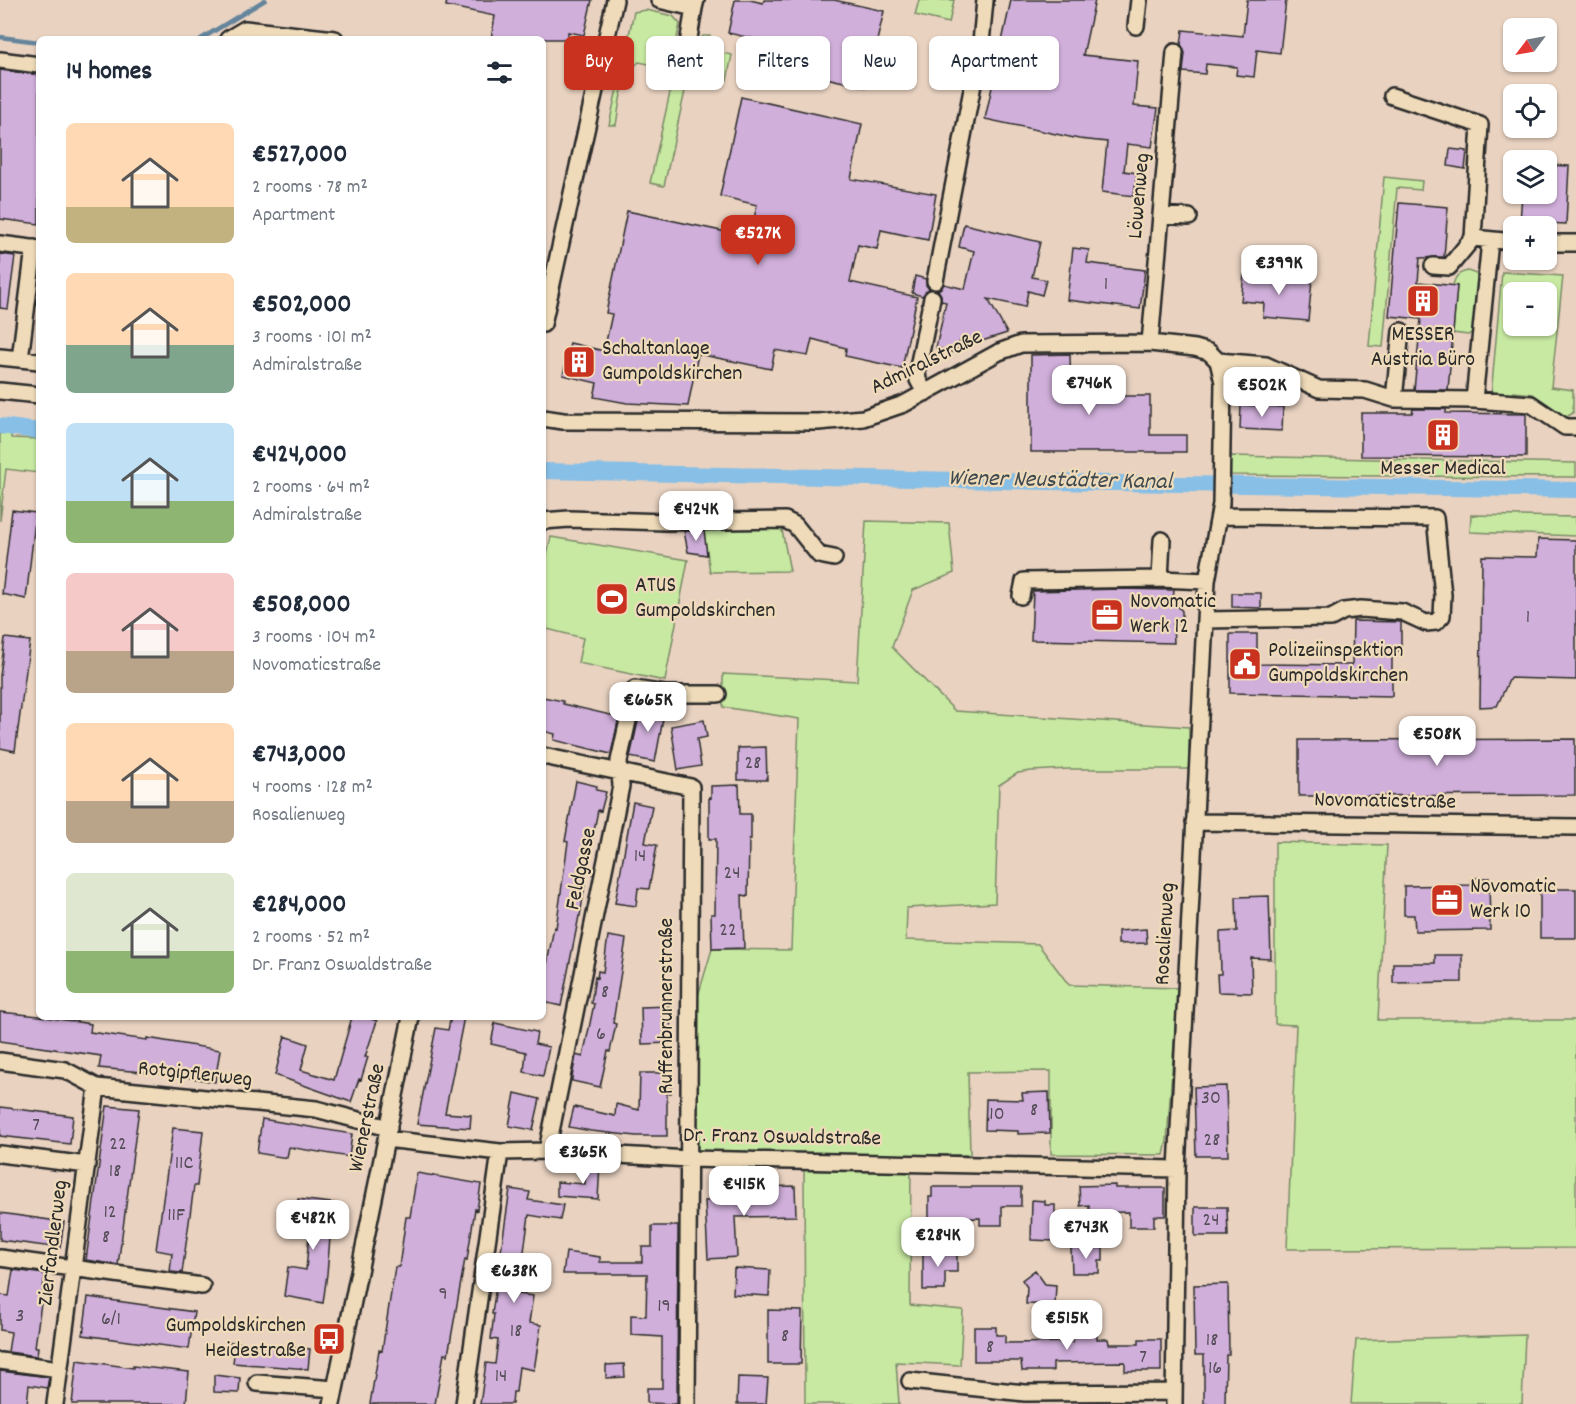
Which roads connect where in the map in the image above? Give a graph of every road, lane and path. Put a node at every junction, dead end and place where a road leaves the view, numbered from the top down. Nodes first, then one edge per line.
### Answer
1 (615, 0) edge
2 (659, 0) edge
3 (985, 0) edge
4 (1139, 0) edge
5 (695, 4) edge
6 (1136, 26) dead end
7 (233, 36) edge
8 (308, 36) edge
9 (690, 36) edge
10 (1175, 52) dead end
11 (0, 60) edge
12 (36, 65) edge
13 (1392, 96) dead end
14 (1161, 215) junction
15 (1189, 217) dead end
16 (1473, 238) junction
17 (1490, 241) junction
18 (1503, 242) edge
19 (1557, 243) edge
20 (1576, 243) edge
21 (0, 244) edge
22 (36, 249) edge
23 (1434, 266) dead end
24 (935, 281) dead end
25 (932, 298) dead end
26 (546, 310) edge
27 (1401, 331) dead end
28 (1150, 343) junction
29 (0, 357) edge
30 (20, 359) junction
31 (36, 361) edge
32 (1218, 361) junction
33 (0, 391) edge
34 (925, 393) junction
35 (36, 395) edge
36 (1394, 399) junction
37 (1474, 400) junction
38 (546, 418) edge
39 (1576, 427) edge
40 (1219, 516) junction
41 (546, 521) edge
42 (1162, 540) dead end
43 (834, 558) dead end
44 (1160, 579) junction
45 (1207, 581) junction
46 (1021, 596) dead end
47 (1205, 620) junction
48 (718, 694) dead end
49 (546, 757) edge
50 (620, 771) junction
51 (1194, 822) junction
52 (1576, 827) edge
53 (410, 1020) edge
54 (0, 1061) edge
55 (97, 1087) junction
56 (388, 1134) junction
57 (547, 1151) junction
58 (500, 1152) junction
59 (0, 1154) edge
60 (689, 1159) junction
61 (87, 1165) junction
62 (1177, 1169) junction
63 (0, 1258) edge
64 (74, 1267) junction
65 (202, 1286) dead end
66 (0, 1361) edge
67 (60, 1369) junction
68 (910, 1381) dead end
69 (257, 1383) dead end
70 (334, 1396) edge
71 (1174, 1398) edge
72 (55, 1404) edge
73 (464, 1404) edge
74 (687, 1404) edge

1 - 26 street
2 - 5 street
3 - 24 street
4 - 6 street
5 - 9 street
7 - 8 street
10 - 14 street, Löwenweg
11 - 12 street
13 - 16 street
14 - 15 street
14 - 28 street, Löwenweg
16 - 17 street
16 - 23 street
17 - 18 street
17 - 37 street
19 - 20 street
21 - 22 street
22 - 30 street
25 - 34 street
27 - 36 street
28 - 32 street, Admiralstraße
28 - 34 street, Admiralstraße
29 - 30 street
30 - 31 street
32 - 36 street
32 - 40 street, Rosalienweg
33 - 35 street
34 - 38 street, Admiralstraße
36 - 37 street
37 - 39 street
40 - 45 street, Rosalienweg
40 - 47 street
41 - 43 street
42 - 44 street
44 - 45 street
44 - 46 street
45 - 47 street, Rosalienweg
47 - 51 street, Rosalienweg
48 - 50 street, Feldgasse
49 - 50 street
50 - 57 street, Feldgasse
50 - 60 street, Ruffenbrunnerstraße
51 - 52 street, Novomaticstraße
51 - 62 street, Rosalienweg
53 - 56 street, Wienerstraße
54 - 55 street, Rotgipflerweg
55 - 56 street, Rotgipflerweg
55 - 61 street, Zierfandlerweg
56 - 58 street, Dr. Franz Oswaldstraße
56 - 70 street, Wienerstraße
57 - 58 street, Dr. Franz Oswaldstraße
57 - 60 street, Dr. Franz Oswaldstraße
58 - 73 street
59 - 61 street
60 - 62 street, Dr. Franz Oswaldstraße
60 - 74 street, Ruffenbrunnerstraße
61 - 64 street, Zierfandlerweg
62 - 71 street, Rosalienweg
63 - 64 street
64 - 65 street
64 - 67 street, Zierfandlerweg
66 - 67 street
67 - 72 street, Zierfandlerweg
68 - 71 street
69 - 70 street

